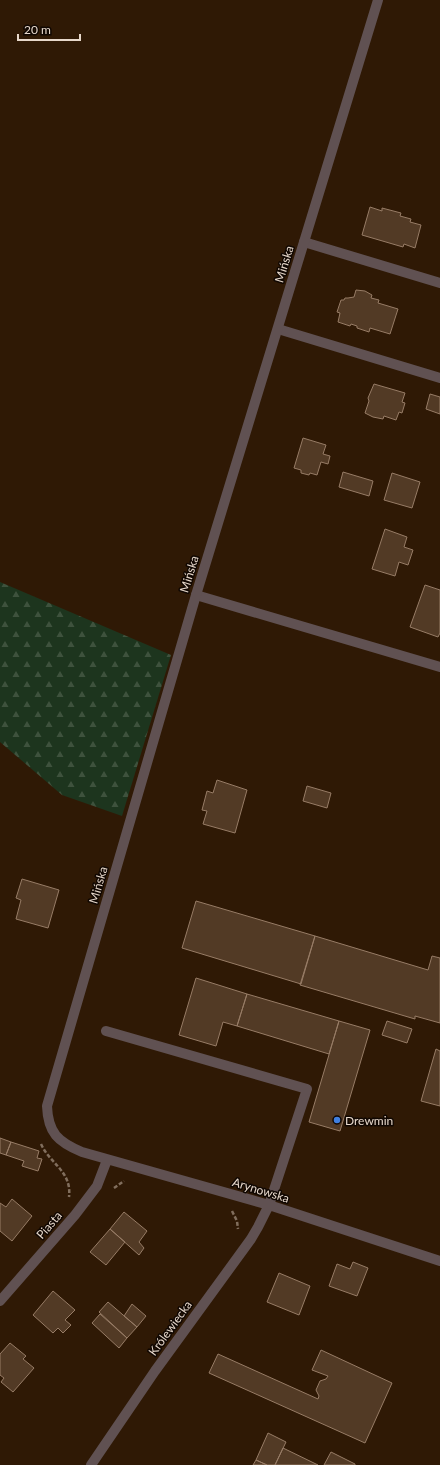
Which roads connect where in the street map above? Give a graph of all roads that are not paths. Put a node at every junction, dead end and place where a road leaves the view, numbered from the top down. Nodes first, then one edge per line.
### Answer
1 (378, 0) edge
2 (304, 242) junction
3 (440, 283) edge
4 (278, 329) junction
5 (440, 378) edge
6 (196, 595) junction
7 (440, 667) edge
8 (106, 1031) dead end
9 (73, 1148) joint
10 (107, 1160) junction
11 (269, 1205) junction
12 (440, 1261) edge
13 (0, 1301) edge
14 (91, 1465) edge

1 - 2 street, Mińska
2 - 3 street
2 - 4 street, Mińska
4 - 5 street
4 - 6 street, Mińska
6 - 7 street
6 - 9 street, Mińska
8 - 11 street, Królewiecka
9 - 10 street, Arynowska
10 - 11 street, Arynowska
10 - 13 street, Piasta
11 - 12 street, Arynowska
11 - 14 street, Królewiecka

